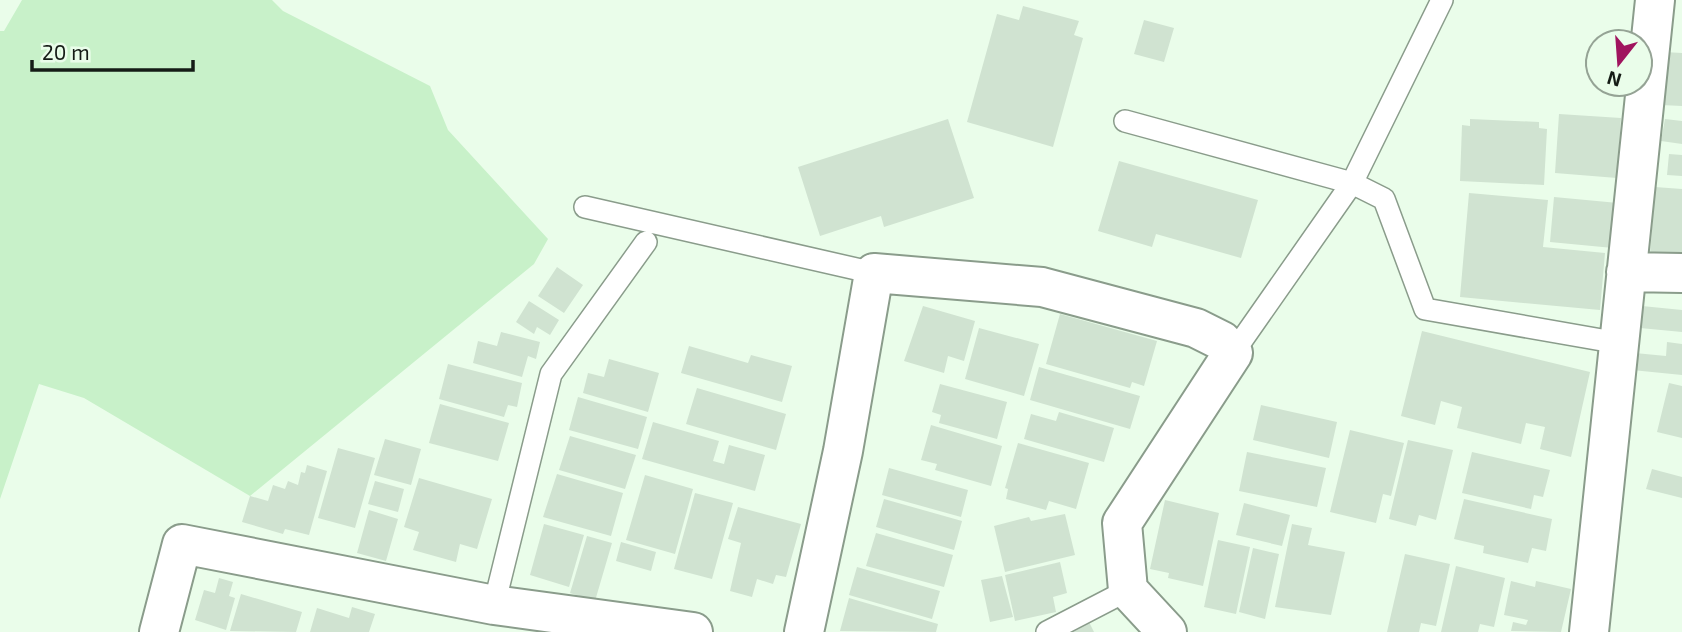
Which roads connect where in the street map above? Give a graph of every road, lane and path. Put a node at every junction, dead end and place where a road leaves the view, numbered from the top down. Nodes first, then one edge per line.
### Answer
1 (1442, 0) edge
2 (1655, 0) edge
3 (1125, 121) dead end
4 (1352, 183) junction
5 (585, 207) dead end
6 (646, 242) dead end
7 (1626, 272) junction
8 (874, 273) junction
9 (1682, 274) edge
10 (1619, 343) junction
11 (1233, 353) junction
12 (1128, 590) junction
13 (494, 605) junction
14 (808, 631) edge
15 (159, 632) edge
16 (693, 632) edge
17 (1047, 632) edge
18 (1167, 632) edge
19 (1589, 632) edge

1 - 4 lane
2 - 7 street
3 - 4 lane
4 - 10 lane
4 - 11 lane
5 - 8 lane
6 - 13 lane
7 - 9 street
7 - 10 street
8 - 11 street
8 - 14 street
10 - 19 street
11 - 12 street
12 - 17 lane
12 - 18 street
13 - 15 street
13 - 16 street

